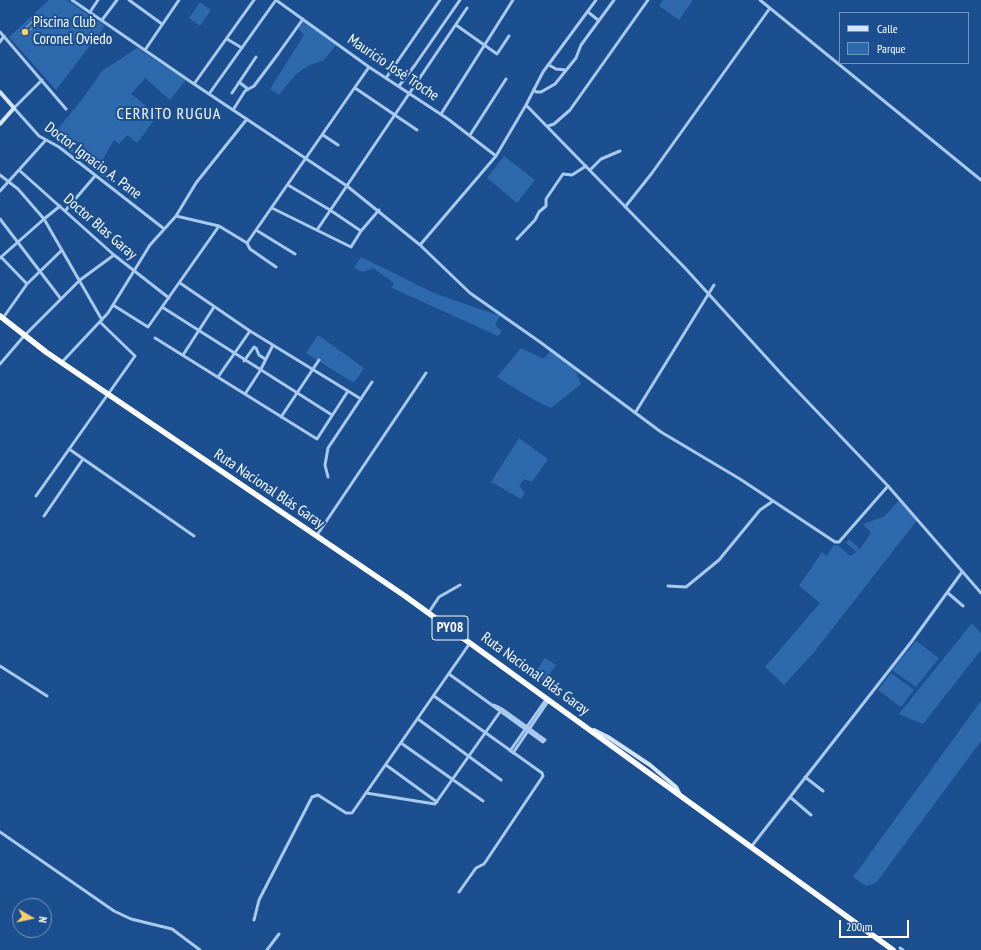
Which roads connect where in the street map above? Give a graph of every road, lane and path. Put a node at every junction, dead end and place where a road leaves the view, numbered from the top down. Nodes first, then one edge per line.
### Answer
1 (72, 0) edge
2 (98, 0) edge
3 (117, 0) edge
4 (129, 0) edge
5 (254, 0) edge
6 (276, 0) edge
7 (440, 0) edge
8 (460, 0) edge
9 (513, 0) edge
10 (596, 0) edge
11 (614, 0) edge
12 (648, 0) edge
13 (760, 0) edge
14 (178, 1) edge
15 (467, 8) dead end
16 (770, 8) junction
17 (90, 12) junction
18 (588, 12) junction
19 (303, 19) junction
20 (102, 20) junction
21 (598, 20) junction
22 (162, 24) junction
23 (456, 25) junction
24 (0, 32) edge
25 (4, 36) junction
26 (509, 36) dead end
27 (227, 39) junction
28 (0, 42) edge
29 (484, 46) junction
30 (242, 48) junction
31 (145, 50) junction
32 (256, 57) dead end
33 (549, 65) junction
34 (369, 67) junction
35 (566, 70) junction
36 (386, 78) junction
37 (506, 79) dead end
38 (42, 80) junction
39 (239, 82) junction
40 (194, 84) junction
41 (399, 86) junction
42 (355, 88) junction
43 (248, 89) junction
44 (534, 89) junction
45 (0, 92) edge
46 (232, 93) dead end
47 (409, 93) junction
48 (209, 94) junction
49 (526, 105) junction
50 (14, 108) junction
51 (66, 109) dead end
52 (233, 110) junction
53 (441, 114) junction
54 (394, 115) junction
55 (247, 119) junction
56 (0, 124) edge
57 (548, 126) junction
58 (417, 130) dead end
59 (323, 135) junction
60 (470, 135) junction
61 (45, 141) junction
62 (338, 145) dead end
63 (620, 151) dead end
64 (496, 156) junction
65 (306, 159) junction
66 (586, 166) junction
67 (19, 170) junction
68 (590, 170) junction
69 (0, 174) edge
70 (95, 176) junction
71 (981, 180) edge
72 (9, 181) junction
73 (288, 185) junction
74 (346, 185) junction
75 (0, 191) edge
76 (60, 206) junction
77 (625, 207) junction
78 (272, 208) junction
79 (330, 210) junction
80 (379, 210) junction
81 (65, 211) junction
82 (176, 216) junction
83 (0, 219) edge
84 (44, 219) junction
85 (219, 226) junction
86 (163, 228) junction
87 (256, 230) junction
88 (317, 230) junction
89 (361, 232) junction
90 (517, 239) dead end
91 (19, 242) junction
92 (247, 243) junction
93 (420, 245) junction
94 (62, 250) junction
95 (295, 254) dead end
96 (114, 255) junction
97 (1, 258) edge
98 (276, 267) dead end
99 (41, 270) junction
100 (133, 270) junction
101 (80, 280) junction
102 (180, 283) junction
103 (27, 284) junction
104 (714, 285) dead end
105 (708, 294) junction
106 (169, 298) junction
107 (61, 299) junction
108 (113, 305) junction
109 (162, 307) junction
110 (214, 307) junction
111 (1, 317) edge
112 (101, 321) junction
113 (198, 331) junction
114 (250, 331) junction
115 (24, 336) junction
116 (155, 338) dead end
117 (273, 345) junction
118 (234, 354) junction
119 (183, 355) junction
120 (265, 359) junction
121 (319, 360) dead end
122 (244, 361) junction
123 (62, 362) junction
124 (0, 364) edge
125 (313, 369) junction
126 (260, 370) junction
127 (426, 373) dead end
128 (218, 377) junction
129 (372, 382) dead end
130 (348, 391) junction
131 (297, 393) junction
132 (108, 394) junction
133 (245, 394) junction
134 (360, 398) junction
135 (635, 413) junction
136 (332, 415) junction
137 (281, 417) junction
138 (69, 449) junction
139 (83, 459) junction
140 (328, 477) dead end
141 (888, 486) junction
142 (36, 496) dead end
143 (773, 501) junction
144 (44, 516) dead end
145 (317, 535) junction
146 (194, 536) dead end
147 (962, 572) junction
148 (460, 585) dead end
149 (668, 586) dead end
150 (948, 593) junction
151 (981, 593) edge
152 (963, 606) dead end
153 (429, 612) junction
154 (471, 643) junction
155 (0, 666) edge
156 (449, 674) junction
157 (47, 696) dead end
158 (434, 696) junction
159 (548, 699) junction
160 (501, 710) junction
161 (418, 719) junction
162 (527, 729) junction
163 (485, 734) junction
164 (401, 743) junction
165 (511, 752) junction
166 (469, 756) junction
167 (386, 765) junction
168 (805, 777) junction
169 (453, 779) junction
170 (501, 780) dead end
171 (823, 791) dead end
172 (366, 793) junction
173 (790, 797) junction
174 (483, 801) dead end
175 (437, 802) junction
176 (811, 815) dead end
177 (0, 832) edge
178 (751, 847) junction
179 (459, 892) dead end
180 (254, 920) dead end
181 (279, 934) dead end
182 (200, 950) edge
183 (267, 950) edge
184 (893, 950) edge

1 - 17 street
2 - 17 street
3 - 20 street
4 - 22 street
5 - 27 street
6 - 19 street, Mauricio José Troche
6 - 30 street
7 - 36 street
8 - 41 street
9 - 29 street
10 - 18 street
11 - 21 street
12 - 57 street
13 - 16 street
14 - 22 street
15 - 23 street
16 - 71 street
16 - 77 street
17 - 20 street
18 - 21 street
18 - 33 street
19 - 34 street, Mauricio José Troche
19 - 43 street
20 - 31 street
21 - 35 street
22 - 31 street
23 - 29 street
23 - 47 street
24 - 25 street
25 - 28 street
25 - 38 street
26 - 29 street
27 - 30 street
27 - 40 street
29 - 53 street
30 - 48 street
31 - 40 street
32 - 39 street
33 - 35 street
33 - 44 street
34 - 36 street, Mauricio José Troche
34 - 42 street
35 - 44 street
36 - 41 street, Mauricio José Troche
37 - 60 street
38 - 50 street
38 - 51 street
39 - 43 street
39 - 46 street
40 - 48 street
41 - 47 street, Mauricio José Troche
42 - 54 street
42 - 59 street
43 - 52 street
44 - 49 street
45 - 50 street
47 - 53 street, Mauricio José Troche
47 - 54 street
48 - 52 street
49 - 57 street
49 - 64 street
50 - 56 street
50 - 61 street, Doctor Ignacio A. Pane
52 - 55 street
53 - 60 street, Mauricio José Troche
54 - 58 street
54 - 74 street
55 - 65 street
55 - 82 street
57 - 66 street
59 - 62 street
59 - 65 street
60 - 64 street, Mauricio José Troche
61 - 67 street
61 - 70 street, Doctor Ignacio A. Pane
63 - 68 street
64 - 93 street
65 - 73 street
65 - 74 street
66 - 68 street
66 - 90 street
67 - 72 street
67 - 76 street, Doctor Blas Garay
68 - 77 street
69 - 72 street
70 - 81 street
70 - 86 street, Doctor Ignacio A. Pane
72 - 75 street
72 - 84 street
73 - 78 street
73 - 79 street
74 - 79 street
74 - 80 street
76 - 81 street, Doctor Blas Garay
76 - 84 street
77 - 105 street
78 - 87 street
78 - 88 street
79 - 88 street
79 - 89 street
80 - 89 street
80 - 93 street
81 - 96 street, Doctor Blas Garay
82 - 85 street
82 - 86 street
83 - 91 street
84 - 91 street
84 - 94 street
85 - 92 street
85 - 102 street
86 - 100 street
87 - 92 street
87 - 95 street
88 - 89 street
91 - 97 street
91 - 99 street
92 - 98 street
93 - 135 street
94 - 99 street
94 - 101 street
96 - 100 street, Doctor Blas Garay
96 - 101 street
97 - 103 street
99 - 103 street
99 - 107 street
100 - 106 street, Doctor Blas Garay
100 - 108 street
101 - 107 street
101 - 112 street
102 - 106 street
102 - 110 street
103 - 111 street
104 - 105 street
105 - 135 street
105 - 141 street
106 - 109 street
107 - 115 street
108 - 109 street
108 - 112 street
109 - 113 street
110 - 113 street
110 - 114 street
111 - 115 highway, Ruta Nacional Blás Garay / PY08
112 - 123 street
112 - 132 street
113 - 118 street
113 - 119 street
114 - 117 street
114 - 118 street
115 - 123 highway, Ruta Nacional Blás Garay / PY08
115 - 124 street
116 - 119 street
117 - 120 street
117 - 125 street
118 - 122 street
118 - 128 street
119 - 128 street
120 - 122 street
120 - 126 street
121 - 125 street
122 - 126 street
123 - 132 highway, Ruta Nacional Blás Garay / PY08
125 - 130 street
125 - 131 street
126 - 131 street
126 - 133 street
127 - 145 street
128 - 133 street
129 - 134 street
130 - 134 street
130 - 136 street
131 - 136 street
131 - 137 street
132 - 138 street
132 - 145 highway, Ruta Nacional Blás Garay / PY08
133 - 137 street
134 - 140 street
135 - 143 street
136 - 137 street
138 - 139 street
138 - 142 street
139 - 144 street
139 - 146 street
141 - 143 street
141 - 147 street
143 - 149 street
145 - 153 highway, Ruta Nacional Blás Garay / PY08
147 - 150 street
147 - 151 street
148 - 153 street
150 - 152 street
150 - 168 street
153 - 154 highway, Ruta Nacional Blás Garay / PY08
154 - 156 street
154 - 159 highway, Ruta Nacional Blás Garay / PY08
155 - 157 street
156 - 158 street
156 - 160 street
158 - 161 street
158 - 163 street
159 - 162 street
159 - 178 highway, Ruta Nacional Blás Garay / PY08
160 - 162 street
160 - 163 street
161 - 164 street
161 - 166 street
162 - 162 street
162 - 165 street
163 - 165 street
163 - 166 street
164 - 167 street
164 - 169 street
165 - 179 street
166 - 169 street
166 - 170 street
167 - 172 street
167 - 175 street
168 - 171 street
168 - 173 street
169 - 174 street
169 - 175 street
172 - 175 street
172 - 180 street
173 - 176 street
173 - 178 street
177 - 182 street
178 - 184 highway, Ruta Nacional Blás Garay / PY08
181 - 183 street

